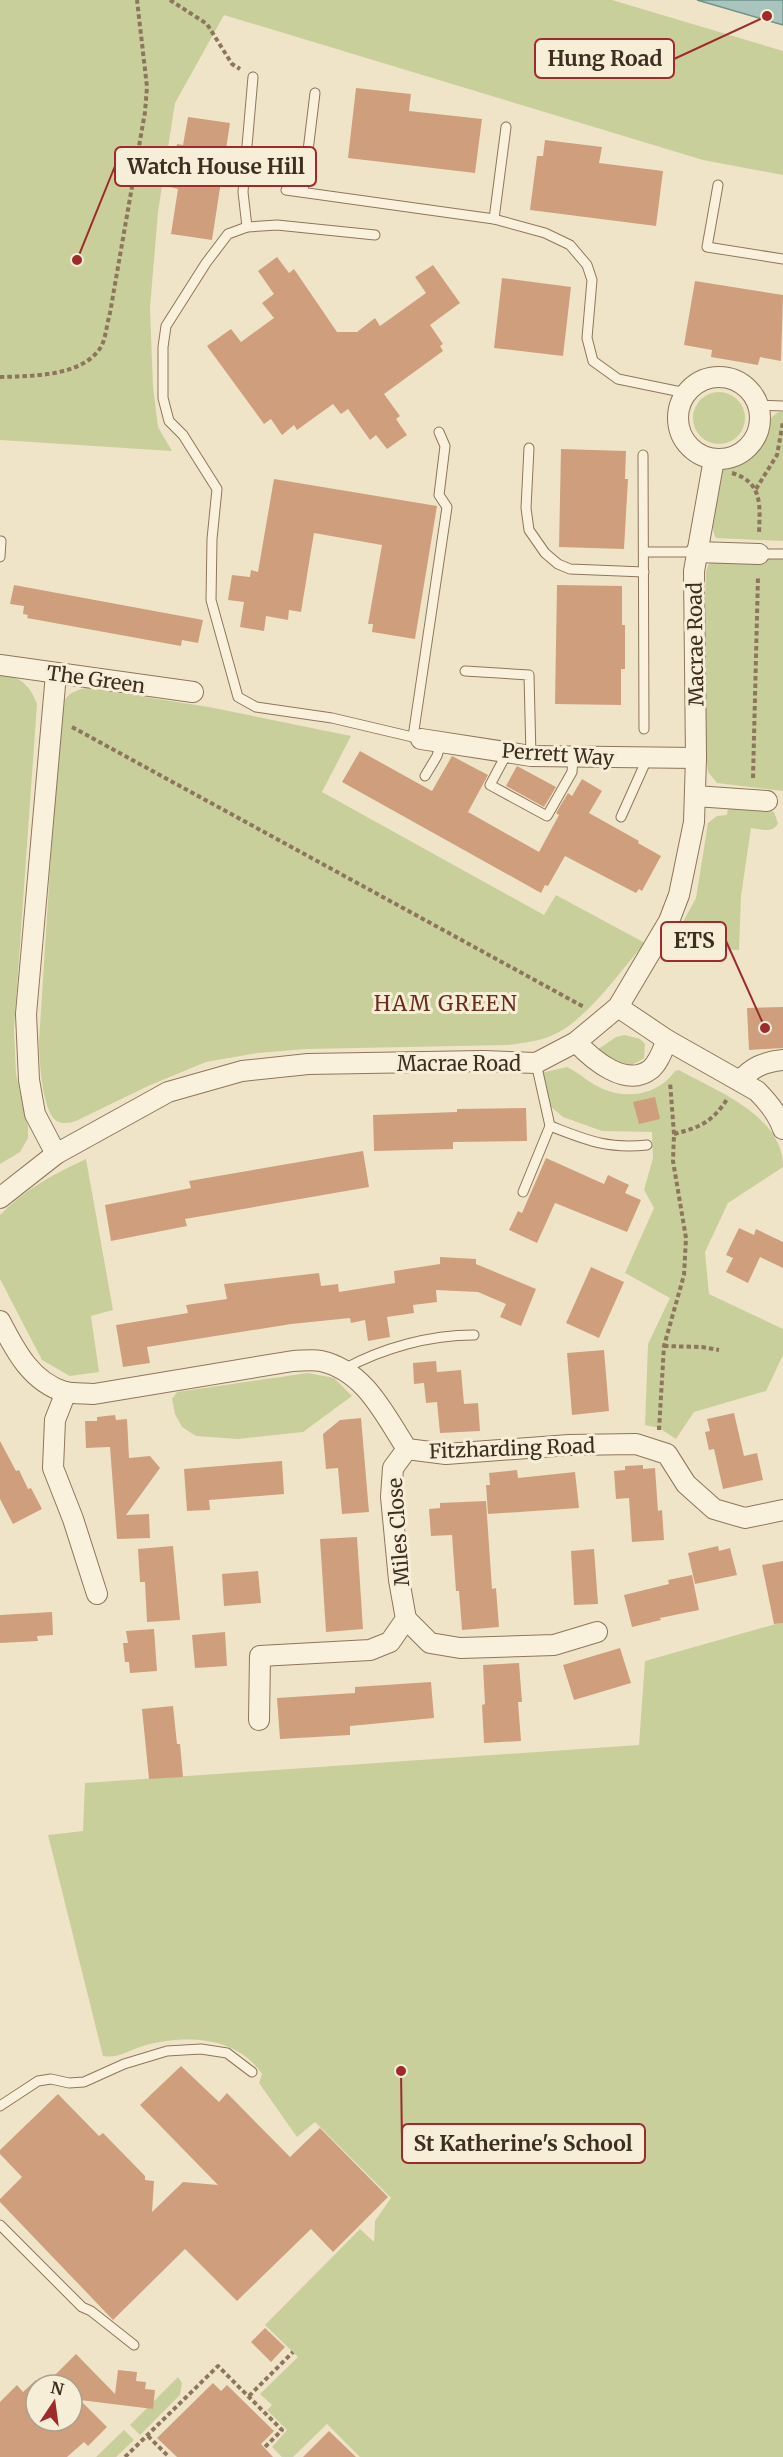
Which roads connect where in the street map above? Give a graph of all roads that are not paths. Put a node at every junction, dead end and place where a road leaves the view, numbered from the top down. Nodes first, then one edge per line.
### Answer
1 (253, 77) road end
2 (315, 93) dead end
3 (506, 127) dead end
4 (718, 185) dead end
5 (286, 190) dead end
6 (303, 192) junction
7 (494, 219) junction
8 (247, 227) junction
9 (375, 236) dead end
10 (783, 259) edge
11 (686, 393) junction
12 (758, 405) junction
13 (783, 406) edge
14 (439, 432) dead end
15 (529, 448) dead end
16 (643, 455) dead end
17 (713, 465) junction
18 (1, 542) edge
19 (644, 552) junction
20 (696, 552) junction
21 (759, 554) joint
22 (783, 554) edge
23 (0, 557) edge
24 (644, 572) junction
25 (0, 665) edge
26 (465, 671) dead end
27 (56, 674) junction
28 (193, 692) dead end
29 (644, 729) dead end
30 (425, 739) junction
31 (507, 753) junction
32 (531, 756) junction
33 (573, 758) junction
34 (696, 758) junction
35 (647, 759) junction
36 (425, 776) dead end
37 (695, 796) junction
38 (759, 801) road end
39 (621, 817) dead end
40 (612, 1013) junction
41 (576, 1042) junction
42 (663, 1048) junction
43 (783, 1060) edge
44 (536, 1063) junction
45 (740, 1081) junction
46 (549, 1126) junction
47 (783, 1130) edge
48 (647, 1145) dead end
49 (56, 1154) junction
50 (523, 1192) dead end
51 (0, 1198) edge
52 (0, 1321) edge
53 (474, 1335) dead end
54 (344, 1369) junction
55 (66, 1392) junction
56 (407, 1449) junction
57 (783, 1510) edge
58 (97, 1594) dead end
59 (406, 1619) junction
60 (597, 1632) dead end
61 (259, 1720) dead end
62 (252, 2072) dead end
63 (0, 2106) edge
64 (0, 2225) edge
65 (134, 2345) dead end

1 - 8 lane
2 - 6 lane
3 - 7 lane
4 - 10 lane
5 - 6 lane
6 - 7 lane
7 - 11 lane
8 - 9 lane
8 - 30 lane
11 - 12 street
11 - 17 street
12 - 13 lane
12 - 17 street
14 - 30 lane
15 - 24 lane
16 - 19 lane
17 - 20 street, Macrae Road
18 - 23 lane
19 - 20 lane
19 - 24 lane
20 - 21 street
20 - 34 street, Macrae Road
21 - 22 lane
24 - 29 lane
25 - 27 street, The Green
26 - 32 lane
27 - 28 street, The Green
27 - 49 street
30 - 31 street, Perrett Way
30 - 36 lane
31 - 32 street, Perrett Way
31 - 33 lane
32 - 33 street, Perrett Way
33 - 35 street, Perrett Way
34 - 35 street, Perrett Way
34 - 37 street, Macrae Road
35 - 39 lane
37 - 38 street
37 - 40 street, Macrae Road
40 - 41 street, Macrae Road
40 - 42 street
41 - 42 street
41 - 44 street, Macrae Road
42 - 45 street
43 - 45 street
44 - 46 lane
44 - 49 street, Macrae Road
45 - 47 street
46 - 48 lane
46 - 50 lane
49 - 51 street, Macrae Road
52 - 55 street, Fitzharding Road
53 - 54 lane
54 - 55 street, Fitzharding Road
54 - 56 street, Fitzharding Road
55 - 58 street
56 - 57 street, Fitzharding Road
56 - 59 street, Miles Close
59 - 60 street
59 - 61 street
62 - 63 lane
64 - 65 lane

